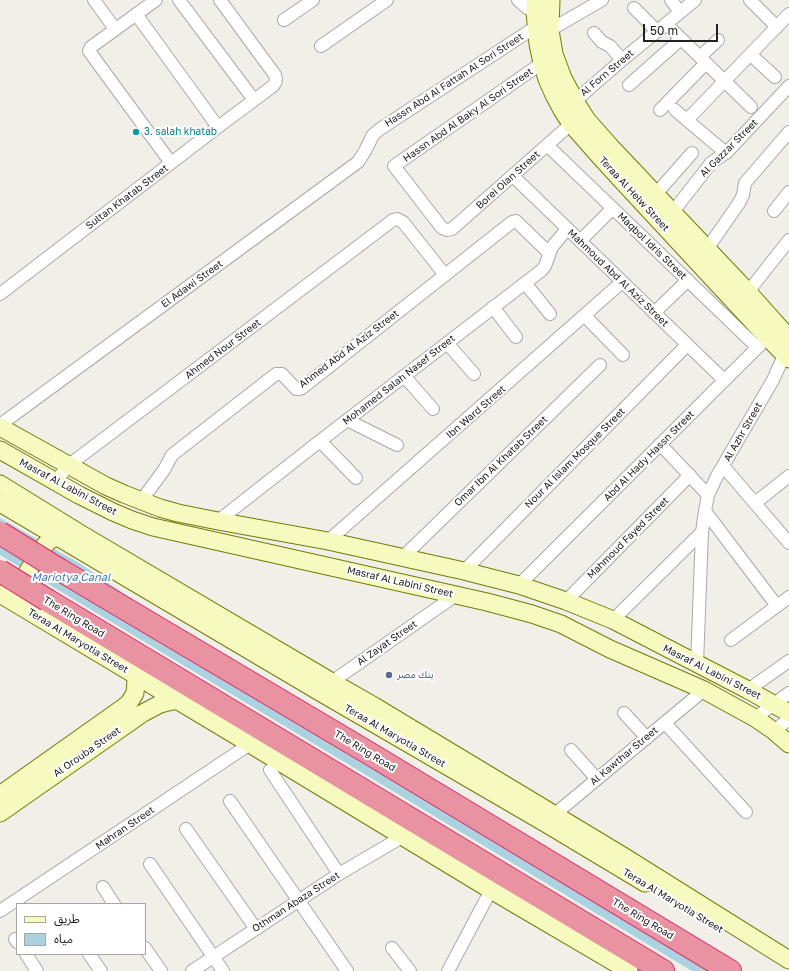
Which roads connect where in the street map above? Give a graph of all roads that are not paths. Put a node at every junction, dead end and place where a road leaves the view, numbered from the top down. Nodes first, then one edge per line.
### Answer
1 (94, 0) edge
2 (156, 0) edge
3 (180, 0) edge
4 (220, 0) edge
5 (313, 0) edge
6 (387, 0) edge
7 (518, 0) edge
8 (551, 0) edge
9 (602, 0) edge
10 (671, 0) edge
11 (695, 0) edge
12 (750, 0) edge
13 (634, 8) dead end
14 (680, 12) junction
15 (136, 14) junction
16 (789, 14) edge
17 (540, 17) edge
18 (284, 20) dead end
19 (777, 27) junction
20 (662, 28) junction
21 (116, 29) junction
22 (594, 33) dead end
23 (681, 39) junction
24 (718, 40) dead end
25 (321, 46) dead end
26 (751, 55) junction
27 (622, 60) junction
28 (703, 60) junction
29 (542, 63) junction
30 (775, 77) dead end
31 (725, 82) junction
32 (629, 85) dead end
33 (789, 86) edge
34 (254, 100) junction
35 (575, 101) junction
36 (751, 107) dead end
37 (660, 110) dead end
38 (675, 110) dead end
39 (687, 120) junction
40 (571, 124) junction
41 (218, 127) junction
42 (789, 132) edge
43 (373, 135) joint
44 (547, 145) junction
45 (692, 153) dead end
46 (726, 153) junction
47 (171, 163) junction
48 (513, 176) junction
49 (629, 178) junction
50 (789, 192) edge
51 (655, 195) junction
52 (613, 208) junction
53 (774, 211) dead end
54 (672, 213) junction
55 (442, 228) joint
56 (567, 228) junction
57 (789, 240) edge
58 (580, 241) junction
59 (707, 249) junction
60 (549, 253) junction
61 (446, 275) junction
62 (688, 280) junction
63 (622, 282) junction
64 (525, 283) junction
65 (748, 292) junction
66 (0, 294) edge
67 (493, 307) junction
68 (654, 313) junction
69 (550, 314) dead end
70 (585, 316) junction
71 (516, 337) dead end
72 (773, 337) edge
73 (447, 343) junction
74 (687, 345) junction
75 (788, 352) edge
76 (623, 355) dead end
77 (600, 364) dead end
78 (474, 374) dead end
79 (404, 376) junction
80 (724, 380) junction
81 (433, 409) dead end
82 (347, 420) junction
83 (0, 426) edge
84 (320, 441) junction
85 (660, 444) junction
86 (397, 445) dead end
87 (0, 450) edge
88 (69, 465) junction
89 (723, 466) junction
90 (690, 475) junction
91 (789, 476) edge
92 (356, 478) dead end
93 (55, 482) junction
94 (0, 484) edge
95 (708, 495) junction
96 (141, 502) junction
97 (0, 503) edge
98 (755, 503) junction
99 (705, 511) junction
100 (218, 521) junction
101 (38, 526) junction
102 (702, 532) junction
103 (0, 533) edge
104 (57, 537) junction
105 (328, 541) junction
106 (789, 543) edge
107 (402, 558) junction
108 (464, 571) junction
109 (0, 572) edge
110 (519, 585) junction
111 (0, 590) edge
112 (456, 595) junction
113 (789, 597) edge
114 (6, 598) edge
115 (566, 601) junction
116 (777, 606) junction
117 (613, 620) junction
118 (731, 640) dead end
119 (789, 661) edge
120 (697, 664) junction
121 (135, 675) junction
122 (332, 682) junction
123 (704, 690) junction
124 (748, 690) junction
125 (318, 691) junction
126 (789, 693) edge
127 (178, 701) junction
128 (774, 704) junction
129 (624, 713) dead end
130 (789, 713) edge
131 (755, 718) junction
132 (789, 719) edge
133 (665, 723) junction
134 (774, 730) junction
135 (102, 733) junction
136 (647, 738) junction
137 (250, 744) junction
138 (789, 744) edge
139 (571, 750) dead end
140 (270, 770) dead end
141 (597, 780) junction
142 (0, 795) edge
143 (230, 801) dead end
144 (746, 812) dead end
145 (0, 813) edge
146 (550, 819) junction
147 (186, 829) dead end
148 (402, 837) junction
149 (150, 864) dead end
150 (339, 874) junction
151 (103, 887) dead end
152 (490, 890) junction
153 (298, 901) junction
154 (113, 903) edge
155 (0, 911) edge
156 (256, 929) junction
157 (392, 948) dead end
158 (146, 949) edge
159 (27, 955) edge
160 (90, 955) edge
161 (214, 957) junction
162 (787, 964) edge
163 (37, 971) edge
164 (101, 971) edge
165 (161, 971) edge
166 (192, 971) edge
167 (223, 971) edge
168 (346, 971) edge
169 (410, 971) edge
170 (448, 971) edge
171 (629, 971) edge
172 (663, 971) edge
173 (730, 971) edge

1 - 21 street
2 - 15 street
3 - 34 street
4 - 34 street, Sultan Khatab Street
5 - 18 street
6 - 25 street
7 - 17 street
8 - 17 main road, Teraa Al Helw Street
9 - 17 street, Hassn Abd Al Fattah Al Sori Street
10 - 14 street
11 - 14 street, Al Forn Street
12 - 19 street
13 - 20 street
14 - 20 street, Al Forn Street
15 - 21 street
15 - 41 street
16 - 19 street
17 - 29 main road, Teraa Al Helw Street
17 - 35 main road, Teraa Al Helw Street
17 - 43 street, Hassn Abd Al Fattah Al Sori Street
19 - 26 street
20 - 23 street
20 - 27 street, Al Forn Street
21 - 47 street
22 - 27 street
23 - 28 street
23 - 32 street
24 - 28 street
26 - 30 street
26 - 31 street
27 - 35 street, Al Forn Street
28 - 31 street
28 - 37 street
29 - 40 main road, Teraa Al Helw Street
29 - 55 street, Hassn Abd Al Baky Al Sori Street
31 - 36 street
31 - 39 street
33 - 46 street, Al Gazzar Street
34 - 41 street, Sultan Khatab Street
35 - 49 main road, Teraa Al Helw Street
38 - 39 street
39 - 46 street
40 - 44 street, Borei Oian Street
40 - 49 main road, Teraa Al Helw Street
41 - 47 street, Sultan Khatab Street
42 - 59 street
43 - 83 street, El Adawi Street
44 - 48 street, Borei Oian Street
44 - 52 street, Maqbol Idris Street
45 - 51 street
46 - 54 street, Al Gazzar Street
47 - 66 street, Sultan Khatab Street
48 - 55 street, Borei Oian Street
48 - 56 street, Mahmoud Abd Al Aziz Street
49 - 51 main road, Teraa Al Helw Street
49 - 72 main road, Teraa Al Helw Street
50 - 53 street
51 - 54 main road, Teraa Al Helw Street
52 - 58 street
52 - 62 street, Maqbol Idris Street
54 - 59 main road, Teraa Al Helw Street
56 - 58 street, Mahmoud Abd Al Aziz Street
56 - 60 street, Mohamed Salah Nasef Street
57 - 65 street
58 - 63 street, Mahmoud Abd Al Aziz Street
59 - 65 main road, Teraa Al Helw Street
60 - 61 street, Ahmed Abd Al Aziz Street
60 - 64 street, Mohamed Salah Nasef Street
61 - 88 street, Ahmed Nour Street
61 - 96 street, Ahmed Abd Al Aziz Street
62 - 68 street
62 - 72 street, Maqbol Idris Street
63 - 68 street, Mahmoud Abd Al Aziz Street
63 - 70 street, Ibn Ward Street
64 - 67 street, Mohamed Salah Nasef Street
64 - 69 street
65 - 72 main road, Teraa Al Helw Street
67 - 71 street
67 - 73 street, Mohamed Salah Nasef Street
68 - 74 street, Mahmoud Abd Al Aziz Street
70 - 76 street
70 - 105 street, Ibn Ward Street
72 - 75 main road, Teraa Al Helw Street
72 - 80 street, Abd Al Hady Hassn Street
73 - 78 street
73 - 79 street, Mohamed Salah Nasef Street
74 - 80 street, Mahmoud Abd Al Aziz Street
74 - 108 street, Nour Al Islam Mosque Street
75 - 89 street, Al Azhr Street
77 - 107 street, Omar Ibn Al Khatab Street
79 - 81 street
79 - 82 street, Mohamed Salah Nasef Street
80 - 85 street, Abd Al Hady Hassn Street
82 - 84 street, Mohamed Salah Nasef Street
82 - 86 street
83 - 88 main road, Masraf Al Labini Street
84 - 92 street
84 - 100 street, Mohamed Salah Nasef Street
85 - 90 street
85 - 110 street, Abd Al Hady Hassn Street
87 - 93 main road, Masraf Al Labini Street
88 - 93 street, Ahmed Nour Street
88 - 96 main road, Masraf Al Labini Street
89 - 95 street, Al Azhr Street
89 - 98 street
90 - 95 street
90 - 115 street, Mahmoud Fayed Street
91 - 98 street
93 - 112 main road, Masraf Al Labini Street
94 - 122 main road
95 - 99 street, Al Azhr Street
96 - 100 main road, Masraf Al Labini Street
97 - 101 main road, Teraa Al Maryotia Street
98 - 106 street
99 - 102 street, Al Azhr Street
99 - 116 street
100 - 105 main road, Masraf Al Labini Street
101 - 104 main road, Teraa Al Maryotia Street
101 - 111 main road, bridge
102 - 117 street
102 - 120 street, Al Azhr Street
103 - 173 highway, The Ring Road, bridge
104 - 114 main road, bridge
104 - 125 main road, Teraa Al Maryotia Street
105 - 107 main road, Masraf Al Labini Street
107 - 108 main road, Masraf Al Labini Street
108 - 110 main road, Masraf Al Labini Street
109 - 172 highway, The Ring Road, bridge
110 - 115 main road, Masraf Al Labini Street
112 - 122 street, Al Zayat Street
112 - 123 main road, Masraf Al Labini Street
113 - 116 street
114 - 121 main road, Teraa Al Maryotia Street
115 - 117 main road, Masraf Al Labini Street
116 - 118 street
117 - 120 main road, Masraf Al Labini Street
119 - 124 street
120 - 124 main road, Masraf Al Labini Street
121 - 127 main road, Teraa Al Maryotia Street
121 - 135 main road, Al Orouba Street
122 - 125 street, Al Zayat Street
122 - 146 main road
123 - 131 main road, Masraf Al Labini Street
123 - 133 street, Al Kawthar Street
124 - 128 main road, Masraf Al Labini Street
125 - 146 main road, Teraa Al Maryotia Street
126 - 128 street
127 - 135 main road, Al Orouba Street
127 - 137 main road, Teraa Al Maryotia Street
128 - 130 main road, Masraf Al Labini Street
128 - 131 street
129 - 136 street
131 - 134 main road, Masraf Al Labini Street
132 - 134 street
133 - 136 street, Al Kawthar Street
133 - 144 street
134 - 138 main road, Masraf Al Labini Street
135 - 142 main road, Al Orouba Street
135 - 145 main road, Al Orouba Street
136 - 141 street, Al Kawthar Street
137 - 148 main road, Teraa Al Maryotia Street
137 - 155 street, Mahran Street
139 - 141 street
140 - 150 street
141 - 146 street, Al Kawthar Street
143 - 153 street
146 - 162 main road, Teraa Al Maryotia Street
147 - 156 street
148 - 150 street, Othman Abaza Street
148 - 152 main road, Teraa Al Maryotia Street
149 - 161 street
150 - 153 street, Othman Abaza Street
151 - 154 street
152 - 170 street
152 - 171 main road, Teraa Al Maryotia Street
153 - 156 street, Othman Abaza Street
153 - 168 street
156 - 161 street, Othman Abaza Street
157 - 169 street
158 - 165 street
159 - 163 street
160 - 164 street
161 - 166 street, Othman Abaza Street
161 - 167 street

